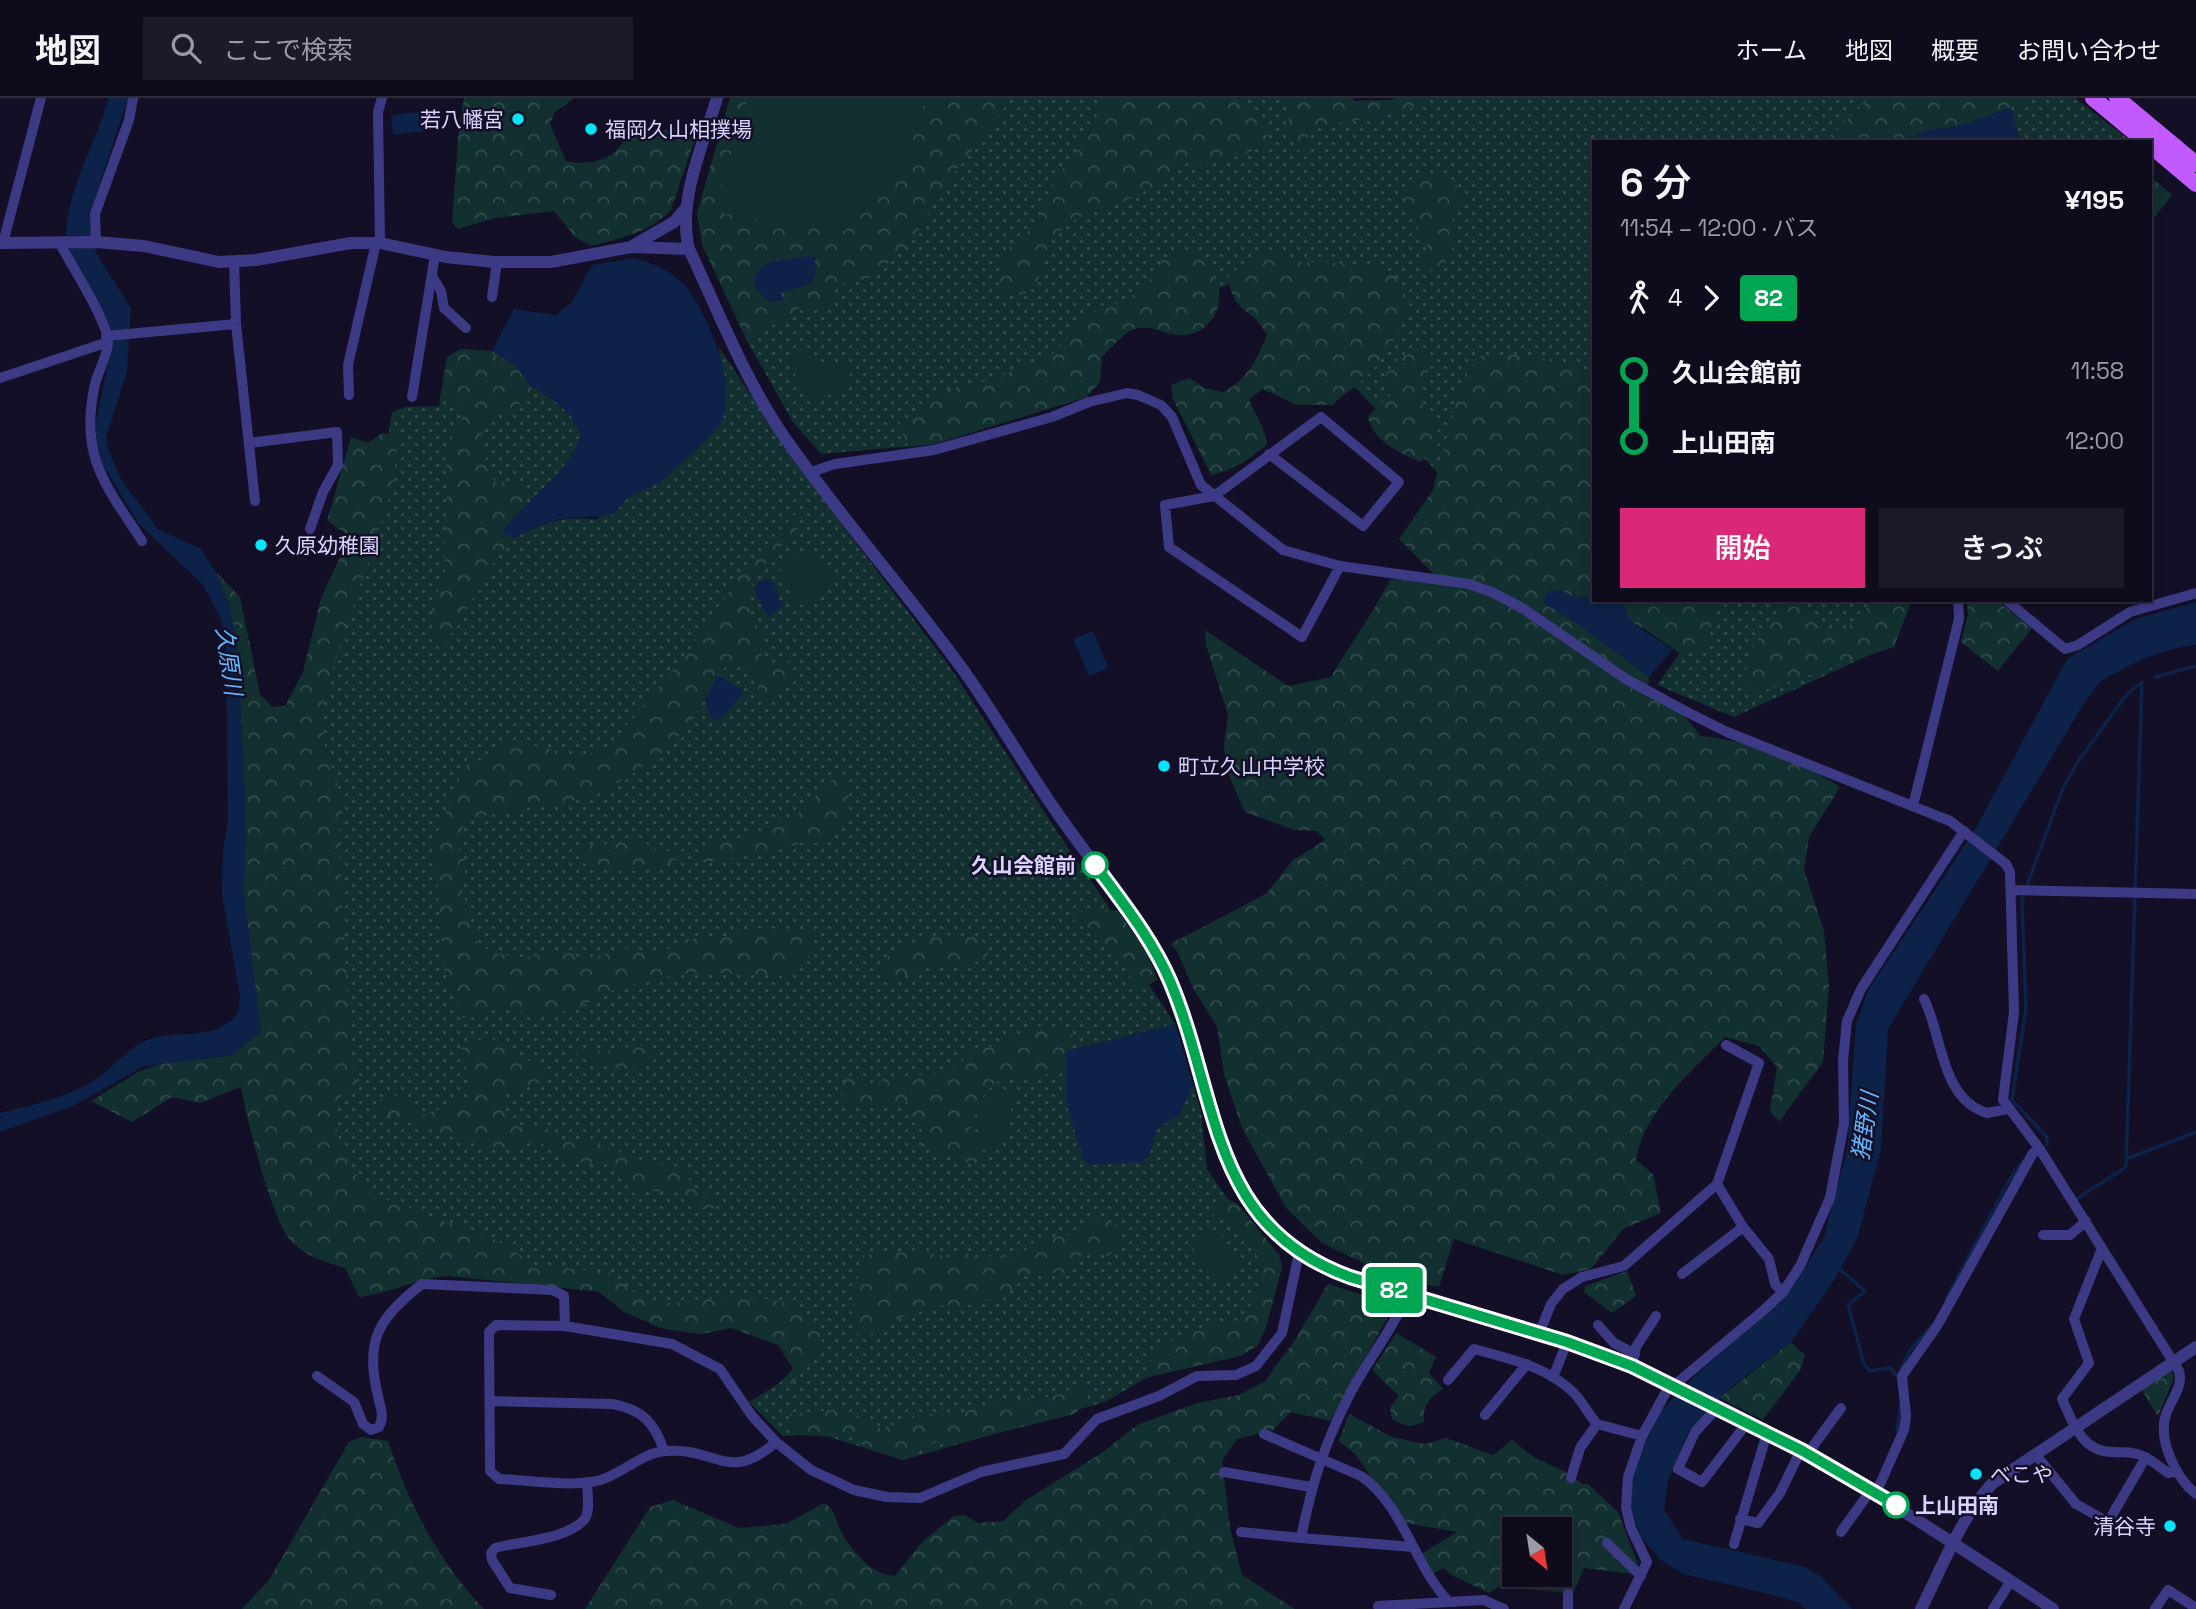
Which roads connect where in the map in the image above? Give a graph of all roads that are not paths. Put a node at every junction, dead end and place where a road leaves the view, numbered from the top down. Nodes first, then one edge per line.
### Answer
1 (41, 98) edge
2 (133, 98) edge
3 (382, 98) edge
4 (717, 98) edge
5 (2094, 98) edge
6 (2117, 98) edge
7 (2141, 140) edge
8 (2152, 150) edge
9 (2196, 163) edge
10 (2196, 184) edge
11 (687, 207) junction
12 (62, 242) junction
13 (95, 242) junction
14 (1, 243) edge
15 (378, 243) junction
16 (631, 247) junction
17 (689, 249) junction
18 (435, 255) junction
19 (234, 261) junction
20 (497, 262) junction
21 (432, 276) junction
22 (492, 297) dead end
23 (236, 324) junction
24 (466, 328) dead end
25 (107, 339) junction
26 (0, 378) edge
27 (349, 395) dead end
28 (412, 397) dead end
29 (249, 443) junction
30 (1269, 454) junction
31 (811, 472) junction
32 (1214, 496) junction
33 (255, 501) dead end
34 (310, 529) dead end
35 (142, 541) dead end
36 (1340, 566) junction
37 (2196, 593) edge
38 (1958, 602) edge
39 (2008, 602) edge
40 (1913, 806) junction
41 (1964, 831) junction
42 (2012, 890) junction
43 (2196, 894) edge
44 (1924, 999) dead end
45 (1726, 1045) dead end
46 (2008, 1109) junction
47 (2039, 1148) junction
48 (1717, 1184) junction
49 (2086, 1221) junction
50 (1743, 1227) junction
51 (2043, 1235) dead end
52 (2102, 1248) junction
53 (1299, 1253) junction
54 (1682, 1275) dead end
55 (1783, 1292) junction
56 (1408, 1294) junction
57 (1656, 1316) dead end
58 (1598, 1325) dead end
59 (565, 1326) junction
60 (1539, 1334) junction
61 (1567, 1342) junction
62 (2196, 1347) edge
63 (1633, 1360) junction
64 (2174, 1362) junction
65 (1527, 1364) junction
66 (1554, 1375) junction
67 (317, 1376) dead end
68 (1448, 1380) dead end
69 (1676, 1386) junction
70 (490, 1401) junction
71 (1716, 1407) junction
72 (1841, 1408) dead end
73 (1485, 1415) dead end
74 (1746, 1423) junction
75 (1597, 1424) junction
76 (2075, 1427) junction
77 (1767, 1433) junction
78 (1264, 1434) dead end
79 (1643, 1436) junction
80 (776, 1442) junction
81 (664, 1451) junction
82 (1804, 1452) junction
83 (2035, 1454) junction
84 (2146, 1457) junction
85 (1319, 1459) junction
86 (2177, 1471) junction
87 (1224, 1472) dead end
88 (1571, 1478) dead end
89 (587, 1482) junction
90 (1311, 1487) junction
91 (1873, 1491) junction
92 (2196, 1494) edge
93 (1740, 1519) junction
94 (1241, 1532) dead end
95 (1841, 1532) dead end
96 (1301, 1538) junction
97 (1956, 1543) junction
98 (1607, 1544) dead end
99 (1734, 1544) dead end
100 (1413, 1547) junction
101 (1641, 1576) junction
102 (2011, 1581) junction
103 (1568, 1594) dead end
104 (551, 1595) dead end
105 (1448, 1601) junction
106 (1378, 1606) dead end
107 (1399, 1606) edge
108 (1429, 1606) edge
109 (1501, 1608) edge
110 (2196, 1608) edge
111 (1567, 1609) edge
112 (1624, 1609) edge
113 (1921, 1609) edge
114 (1993, 1609) edge
115 (2053, 1609) edge
116 (2155, 1609) edge

1 - 14 street
2 - 13 street
3 - 15 street
4 - 11 street
5 - 7 main road
6 - 9 main road
8 - 10 main road
11 - 16 street
11 - 17 street
12 - 13 street
12 - 14 street
12 - 25 street
13 - 19 street
15 - 18 street
15 - 19 street
15 - 27 street
16 - 17 street
16 - 20 street
17 - 31 street
18 - 20 street
18 - 21 street
19 - 23 street
20 - 22 street
21 - 24 street
21 - 28 street
23 - 25 street
23 - 29 street
25 - 26 street
25 - 35 street
29 - 33 street
29 - 34 street
30 - 30 street
30 - 32 street
31 - 32 street
31 - 53 street
32 - 36 street
32 - 36 street
36 - 40 street
37 - 39 street
38 - 40 street
40 - 41 street
41 - 42 street
41 - 55 street
42 - 43 street
42 - 46 street
44 - 46 street
45 - 48 street
46 - 47 street
47 - 49 street
47 - 91 street
48 - 50 street
48 - 60 street
49 - 51 street
49 - 52 street
50 - 54 street
50 - 55 street
52 - 64 street
52 - 76 street
53 - 56 street
53 - 80 street
55 - 69 street
56 - 60 street
56 - 85 street
57 - 63 street
58 - 63 street
59 - 67 street
59 - 70 street
59 - 80 street
60 - 61 street
61 - 63 street
61 - 66 street
62 - 64 street
63 - 69 street
64 - 76 street
64 - 86 street
65 - 66 street
65 - 68 street
65 - 73 street
66 - 75 street
69 - 71 street
69 - 79 street
70 - 81 street
70 - 89 street
71 - 74 street
71 - 74 street
72 - 82 street
74 - 77 street
75 - 79 street
75 - 88 street
76 - 83 street
76 - 84 street
77 - 82 street
77 - 93 street
78 - 85 street
79 - 101 street
80 - 81 street
81 - 89 street
82 - 91 street
82 - 93 street
83 - 84 street
83 - 97 street
84 - 86 street
85 - 90 street
85 - 100 street
86 - 92 street
87 - 90 street
89 - 104 street
90 - 96 street
91 - 95 street
91 - 97 street
93 - 99 street
94 - 96 street
96 - 100 street
97 - 102 street
97 - 113 street
98 - 101 street
100 - 105 street
101 - 112 street
102 - 114 street
102 - 115 street
103 - 111 street
105 - 108 street
105 - 109 street
106 - 107 street
107 - 108 street
110 - 116 street

